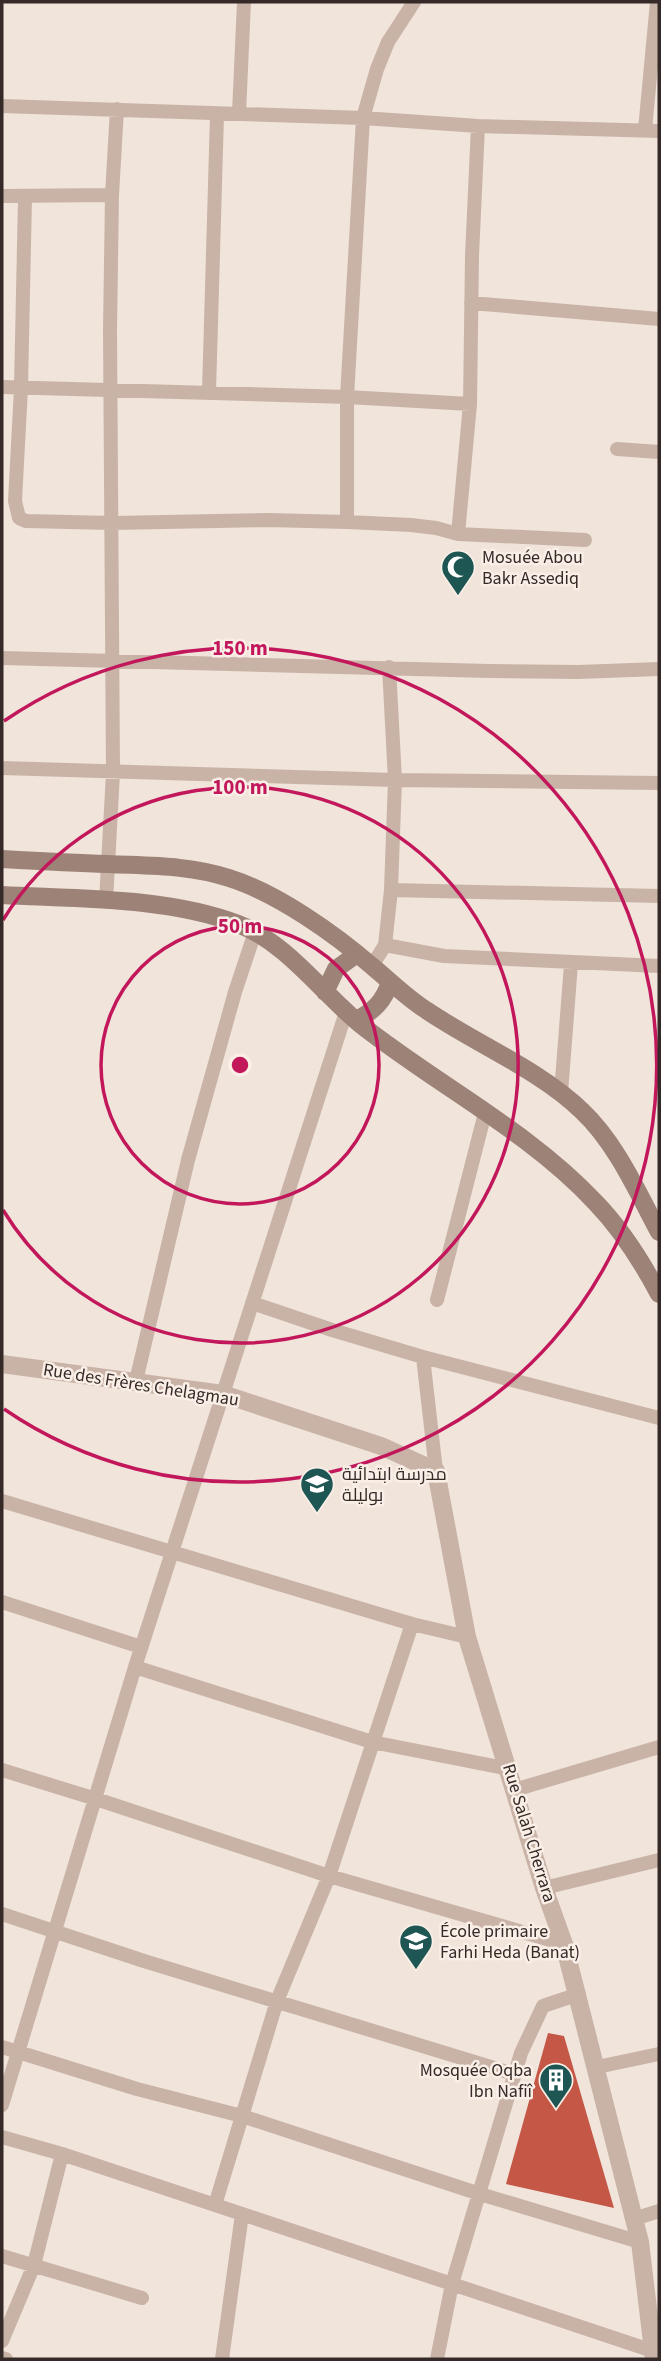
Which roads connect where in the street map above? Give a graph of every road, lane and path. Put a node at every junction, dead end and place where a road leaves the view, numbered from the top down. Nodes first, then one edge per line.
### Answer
1 (244, 2) edge
2 (414, 2) edge
3 (642, 2) edge
4 (658, 2) edge
5 (2, 106) edge
6 (117, 109) junction
7 (239, 113) junction
8 (217, 114) junction
9 (363, 118) junction
10 (478, 126) junction
11 (652, 131) edge
12 (112, 195) junction
13 (2, 196) edge
14 (25, 198) junction
15 (471, 303) junction
16 (659, 319) edge
17 (2, 387) edge
18 (21, 388) junction
19 (112, 392) junction
20 (209, 393) junction
21 (346, 397) junction
22 (470, 404) junction
23 (617, 449) dead end
24 (659, 452) edge
25 (347, 522) junction
26 (112, 523) junction
27 (458, 534) junction
28 (585, 540) dead end
29 (2, 658) edge
30 (112, 661) junction
31 (390, 667) junction
32 (659, 669) edge
33 (2, 768) edge
34 (113, 773) junction
35 (396, 780) junction
36 (659, 783) edge
37 (2, 859) edge
38 (109, 864) junction
39 (391, 890) junction
40 (2, 895) edge
41 (659, 896) edge
42 (106, 901) junction
43 (255, 932) junction
44 (385, 945) junction
45 (357, 954) junction
46 (572, 964) junction
47 (372, 966) junction
48 (659, 967) edge
49 (390, 982) junction
50 (325, 992) junction
51 (351, 1016) junction
52 (561, 1093) junction
53 (485, 1112) junction
54 (659, 1232) edge
55 (659, 1294) edge
56 (437, 1300) dead end
57 (252, 1303) junction
58 (423, 1357) junction
59 (2, 1364) edge
60 (136, 1381) junction
61 (223, 1394) junction
62 (659, 1418) edge
63 (436, 1471) junction
64 (2, 1501) edge
65 (171, 1552) junction
66 (2, 1602) edge
67 (412, 1624) junction
68 (467, 1637) junction
69 (141, 1647) junction
70 (135, 1667) junction
71 (372, 1742) junction
72 (659, 1747) edge
73 (509, 1769) junction
74 (2, 1770) edge
75 (514, 1790) junction
76 (96, 1799) junction
77 (659, 1860) edge
78 (329, 1876) junction
79 (544, 1888) junction
80 (2, 1914) edge
81 (55, 1931) junction
82 (564, 1944) junction
83 (579, 1994) junction
84 (277, 2001) junction
85 (2, 2046) edge
86 (17, 2052) junction
87 (659, 2054) edge
88 (597, 2067) junction
89 (514, 2074) junction
90 (2, 2105) edge
91 (242, 2116) junction
92 (2, 2137) edge
93 (62, 2154) junction
94 (480, 2194) junction
95 (215, 2205) junction
96 (659, 2211) edge
97 (242, 2214) junction
98 (634, 2219) junction
99 (640, 2242) junction
100 (2, 2256) edge
101 (34, 2265) junction
102 (452, 2284) junction
103 (142, 2298) dead end
104 (2, 2341) edge
105 (656, 2355) edge
106 (222, 2359) edge
107 (437, 2359) edge

1 - 7 street
2 - 9 street
3 - 4 street
4 - 11 street
5 - 6 street
6 - 8 street
6 - 12 street
7 - 8 street
7 - 9 street
8 - 20 street
9 - 10 street
9 - 21 street
10 - 11 street
10 - 15 street
12 - 14 street
12 - 19 street
13 - 14 street
14 - 18 street
15 - 16 street
15 - 22 street
17 - 18 street
18 - 19 street
18 - 26 street
19 - 20 street
19 - 26 street
20 - 21 street
21 - 22 street
21 - 25 street
22 - 27 street
23 - 24 street
25 - 26 street
25 - 27 street
26 - 30 street
27 - 28 street
29 - 30 street
30 - 31 street
30 - 34 street
31 - 32 street
31 - 35 street
33 - 34 street
34 - 35 street
34 - 38 street
35 - 36 street
35 - 39 street
37 - 38 main road
38 - 42 street
38 - 45 main road
39 - 41 street
39 - 44 street
40 - 42 main road
42 - 43 main road
43 - 50 main road
43 - 60 street
44 - 46 street
44 - 47 street
45 - 47 main road
45 - 50 main road
46 - 48 street
46 - 52 street
47 - 49 main road
49 - 51 main road
49 - 52 main road
50 - 51 main road
51 - 53 main road
51 - 57 street
52 - 54 main road
53 - 55 main road
53 - 56 street
57 - 58 street
57 - 61 street
58 - 62 street
58 - 63 street
59 - 60 street, Rue des Frères Chelagmau
60 - 61 street, Rue des Frères Chelagmau
61 - 63 street, Rue des Frères Chelagmau
61 - 65 street
63 - 68 street, Rue Salah Cherrara
64 - 65 street
65 - 67 street
65 - 69 street
66 - 69 street
67 - 68 street
67 - 71 street
68 - 73 street, Rue Salah Cherrara
69 - 70 street
70 - 71 street
70 - 76 street
71 - 73 street
71 - 78 street
72 - 75 street
73 - 75 street, Rue Salah Cherrara
74 - 76 street
75 - 79 street, Rue Salah Cherrara
76 - 78 street
76 - 81 street
77 - 79 street
78 - 82 street
78 - 84 street
79 - 82 street, Rue Salah Cherrara
80 - 81 street
81 - 84 street
81 - 86 street
82 - 83 street, Rue Salah Cherrara
83 - 88 street, Rue Salah Cherrara
83 - 89 street
84 - 89 street
84 - 91 street
85 - 86 street
86 - 90 street
86 - 91 street
87 - 88 street
88 - 98 street, Rue Salah Cherrara
89 - 94 street
91 - 94 street
91 - 95 street
92 - 93 street
93 - 95 street
93 - 101 street
94 - 99 street
94 - 102 street
95 - 97 street
96 - 98 street
97 - 102 street
97 - 106 street
98 - 99 street, Rue Salah Cherrara
99 - 105 street, Rue Salah Cherrara
100 - 101 street
101 - 103 street
101 - 104 street
102 - 105 street
102 - 107 street

